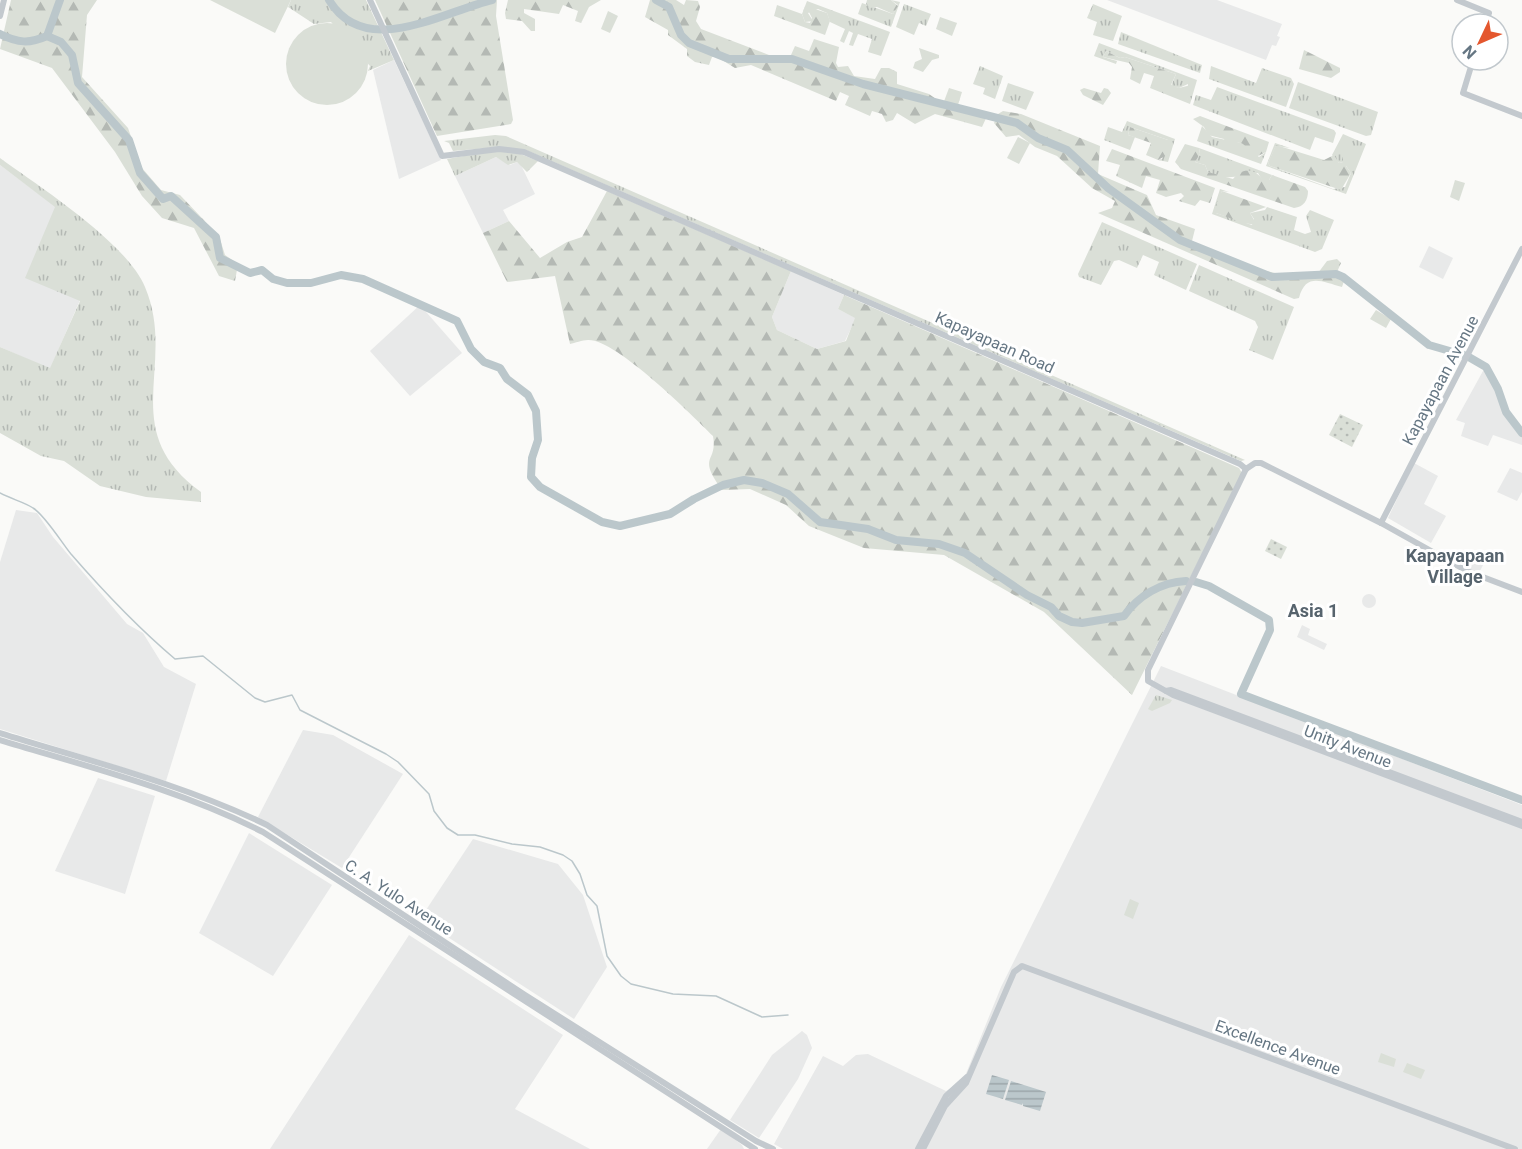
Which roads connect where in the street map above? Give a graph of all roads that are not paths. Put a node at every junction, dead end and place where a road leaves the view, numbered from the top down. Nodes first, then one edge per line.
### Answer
1 (4, 0) edge
2 (370, 0) edge
3 (1457, 0) edge
4 (1487, 12) edge
5 (0, 16) edge
6 (1469, 72) edge
7 (1522, 116) edge
8 (1522, 249) edge
9 (1246, 469) junction
10 (1381, 523) junction
11 (1522, 592) edge
12 (0, 733) edge
13 (0, 740) edge
14 (1344, 757) junction
15 (1522, 822) edge
16 (1522, 826) edge
17 (358, 889) junction
18 (967, 1077) junction
19 (754, 1147) edge
20 (773, 1149) edge
21 (918, 1149) edge
22 (923, 1149) edge
23 (1515, 1149) edge

1 - 5 street
2 - 9 street, Kapayapaan Road
3 - 4 street
6 - 7 street
8 - 10 street, Kapayapaan Avenue
9 - 10 street, Kapayapaan Road
9 - 14 street, Unity Avenue
10 - 11 street, Kapayapaan Road
12 - 17 street, C. A. Yulo Avenue
13 - 17 street, C. A. Yulo Avenue
14 - 15 street, Unity Avenue
14 - 16 street, Unity Avenue
17 - 19 street, C. A. Yulo Avenue
18 - 21 street
18 - 22 street
18 - 23 street, Excellence Avenue
19 - 20 street, C. A. Yulo Avenue

